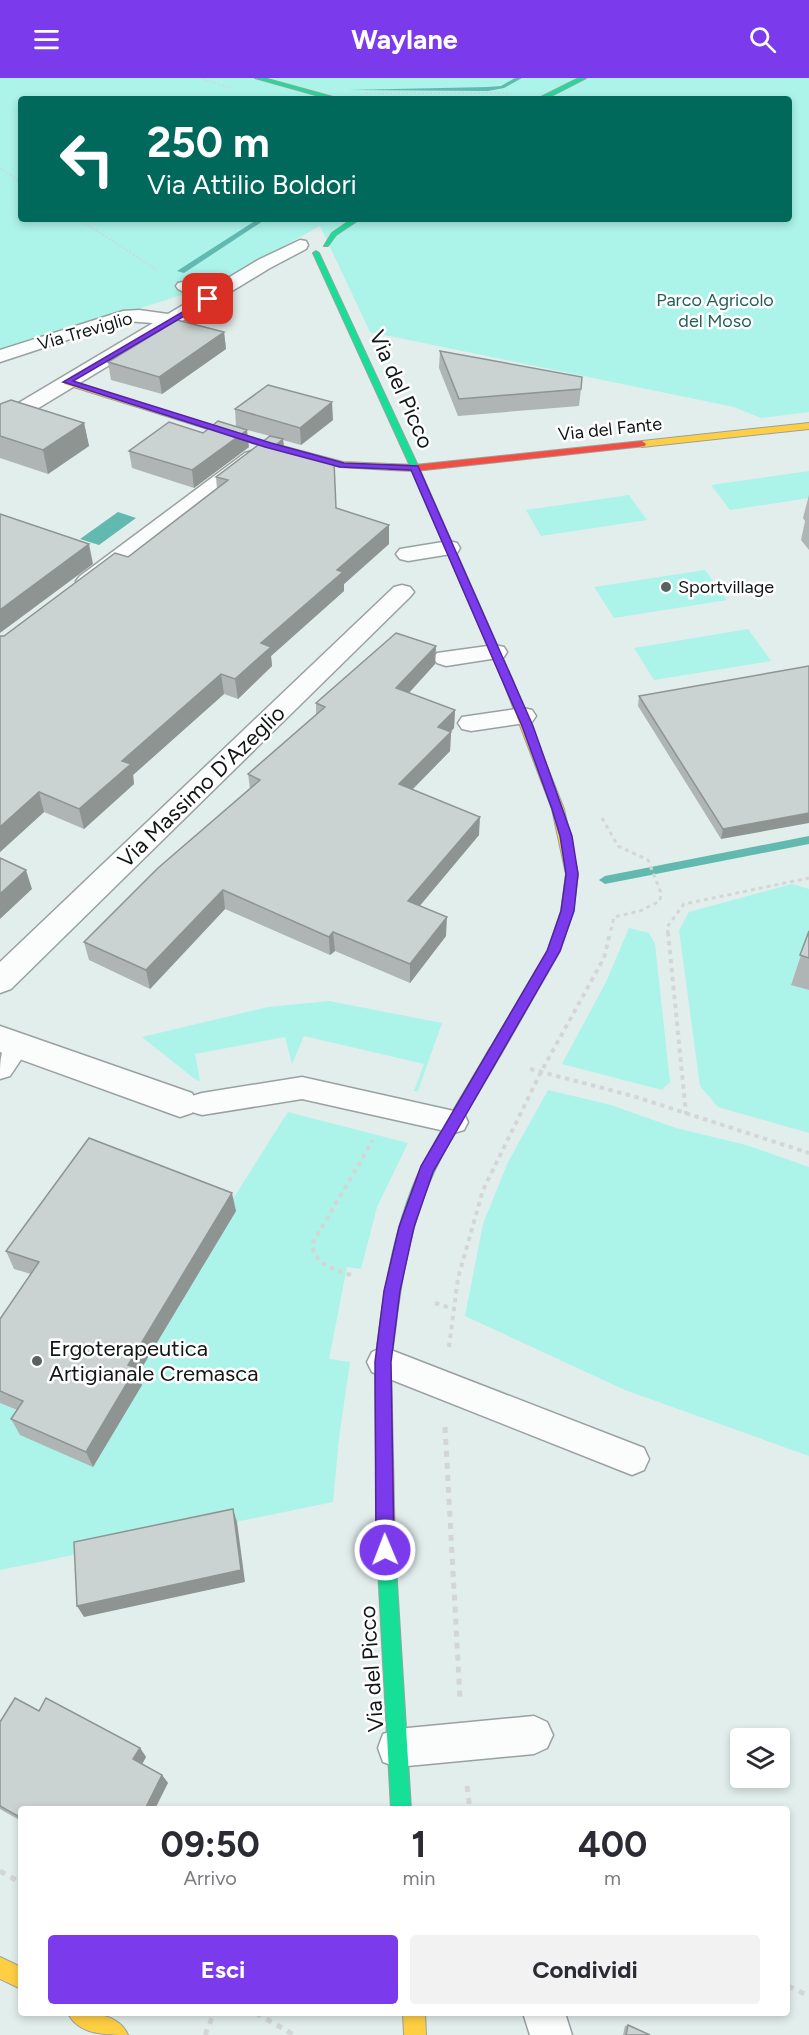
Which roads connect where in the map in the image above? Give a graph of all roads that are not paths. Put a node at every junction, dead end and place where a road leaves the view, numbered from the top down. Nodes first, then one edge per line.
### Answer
1 (256, 78) edge
2 (583, 78) edge
3 (555, 95) edge
4 (304, 96) edge
5 (325, 96) edge
6 (333, 222) edge
7 (352, 222) edge
8 (311, 244) junction
9 (183, 286) road end
10 (208, 299) junction
11 (172, 320) junction
12 (0, 356) edge
13 (67, 382) junction
14 (0, 423) edge
15 (809, 426) edge
16 (268, 445) junction
17 (408, 468) junction
18 (433, 510) joint
19 (449, 548) junction
20 (408, 554) dead end
21 (74, 592) edge
22 (402, 592) dead end
23 (495, 652) junction
24 (446, 658) dead end
25 (523, 716) junction
26 (471, 723) dead end
27 (0, 981) edge
28 (6, 1051) edge
29 (191, 1103) joint
30 (454, 1122) junction
31 (383, 1362) junction
32 (632, 1459) dead end
33 (534, 1736) dead end
34 (397, 1748) junction
35 (401, 1806) edge
36 (0, 1967) edge
37 (18, 1977) edge
38 (84, 2016) edge
39 (414, 2016) edge
40 (545, 2016) edge
41 (117, 2035) edge
42 (415, 2035) edge
43 (551, 2035) edge

1 - 4 main road
1 - 5 main road
2 - 3 main road
6 - 8 main road
7 - 8 main road
8 - 10 street
8 - 17 main road, Via del Picco
9 - 10 lane
10 - 11 street
11 - 12 street, Via Treviglio
11 - 13 street
13 - 14 street
13 - 16 main road, Via del Fante
15 - 17 main road, Via del Fante
16 - 17 main road, Via del Fante
16 - 21 street
17 - 18 street
18 - 19 main road, Via del Picco
19 - 20 street
19 - 23 main road, Via del Picco
22 - 27 street, Via Massimo D'Azeglio
23 - 24 street
23 - 25 main road, Via del Picco
25 - 26 street
25 - 30 main road, Via del Picco
28 - 29 street
29 - 30 lane
30 - 31 main road, Via del Picco
31 - 32 lane
31 - 34 main road, Via del Picco
33 - 34 lane
34 - 35 main road, Via del Picco
36 - 37 main road
38 - 41 main road
39 - 42 main road
40 - 43 lane

